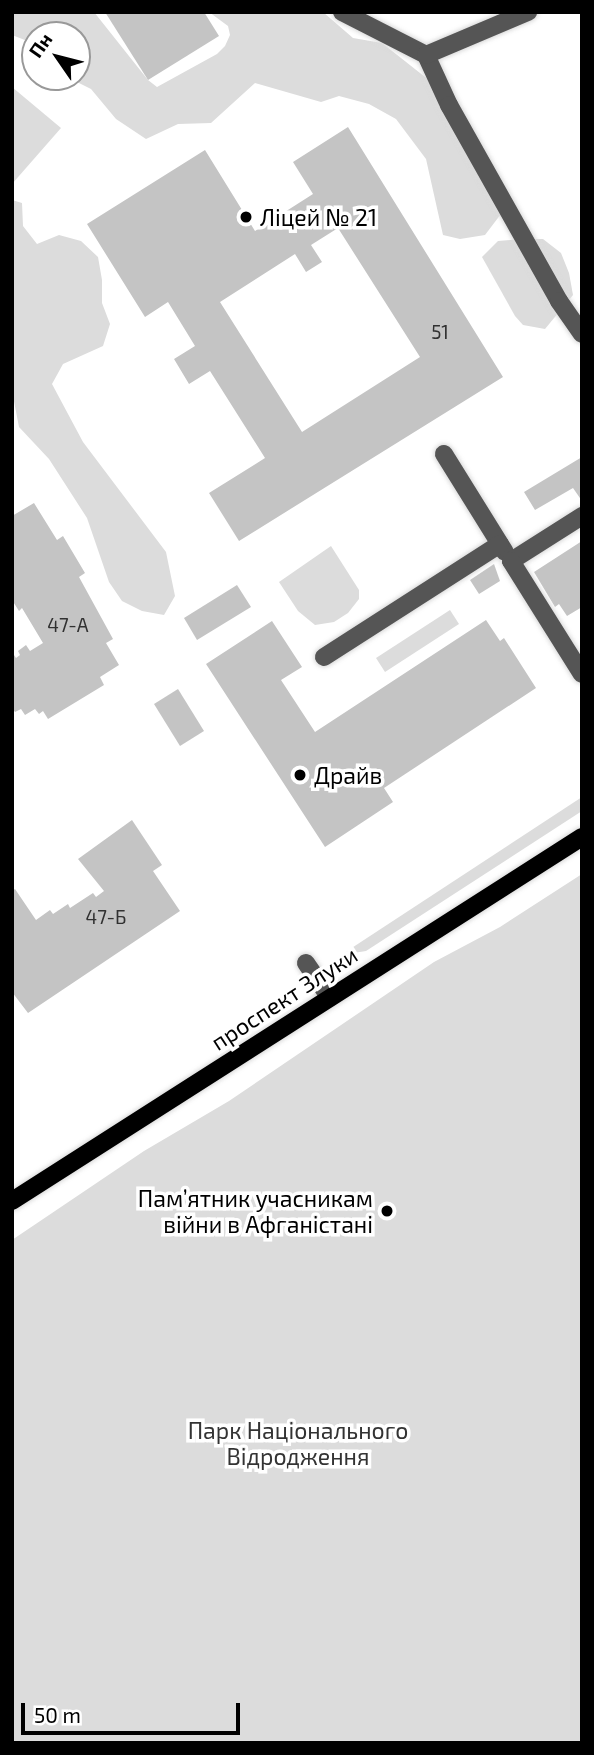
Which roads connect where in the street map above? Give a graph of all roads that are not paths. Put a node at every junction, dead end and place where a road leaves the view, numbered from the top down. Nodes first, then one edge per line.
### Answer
1 (342, 12) edge
2 (528, 12) edge
3 (426, 55) junction
4 (582, 334) edge
5 (444, 454) dead end
6 (582, 516) edge
7 (500, 544) junction
8 (511, 561) junction
9 (324, 657) dead end
10 (582, 674) edge
11 (582, 837) edge
12 (306, 963) dead end
13 (330, 998) junction
14 (12, 1201) edge

1 - 3 lane
2 - 3 lane
3 - 4 lane
5 - 7 lane
6 - 8 lane
7 - 8 lane
7 - 9 lane
8 - 10 lane
11 - 13 main road, проспект Злуки
12 - 13 lane
13 - 14 main road, проспект Злуки

